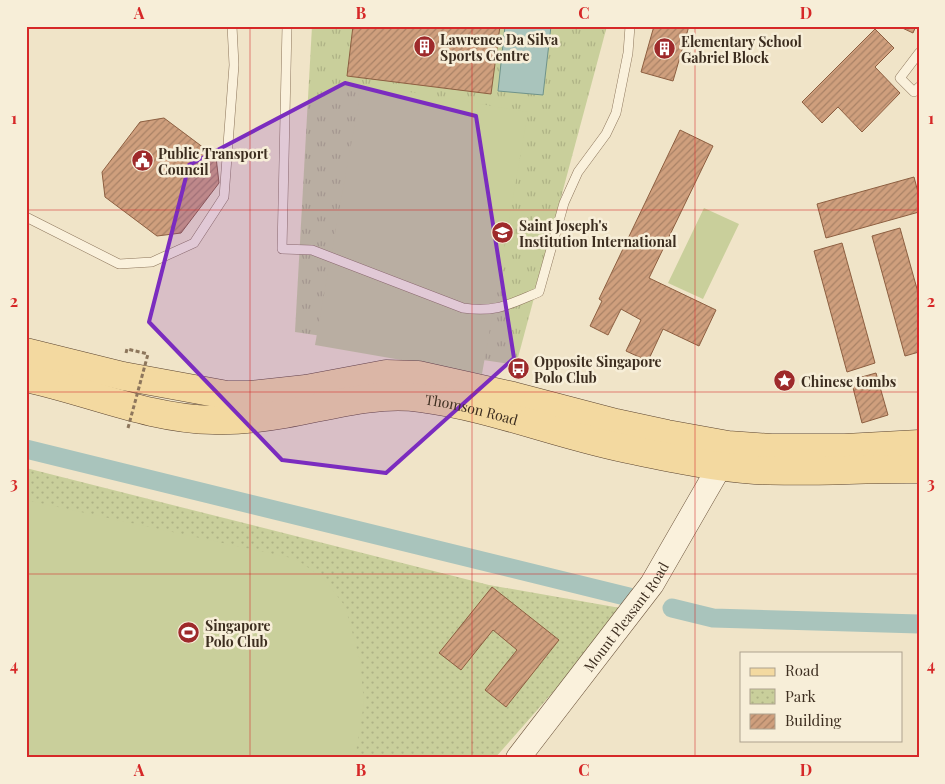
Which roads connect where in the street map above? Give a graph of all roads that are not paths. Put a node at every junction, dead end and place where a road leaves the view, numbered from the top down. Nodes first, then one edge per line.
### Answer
1 (232, 26) edge
2 (287, 26) edge
3 (630, 26) edge
4 (919, 53) edge
5 (919, 87) edge
6 (26, 217) edge
7 (26, 352) edge
8 (26, 378) edge
9 (919, 444) edge
10 (720, 466) junction
11 (919, 470) edge
12 (518, 758) edge

1 - 6 lane
2 - 3 lane
4 - 5 lane
7 - 9 main road, Thomson Road
8 - 10 main road, Thomson Road
10 - 11 main road, Thomson Road
10 - 12 street, Mount Pleasant Road

